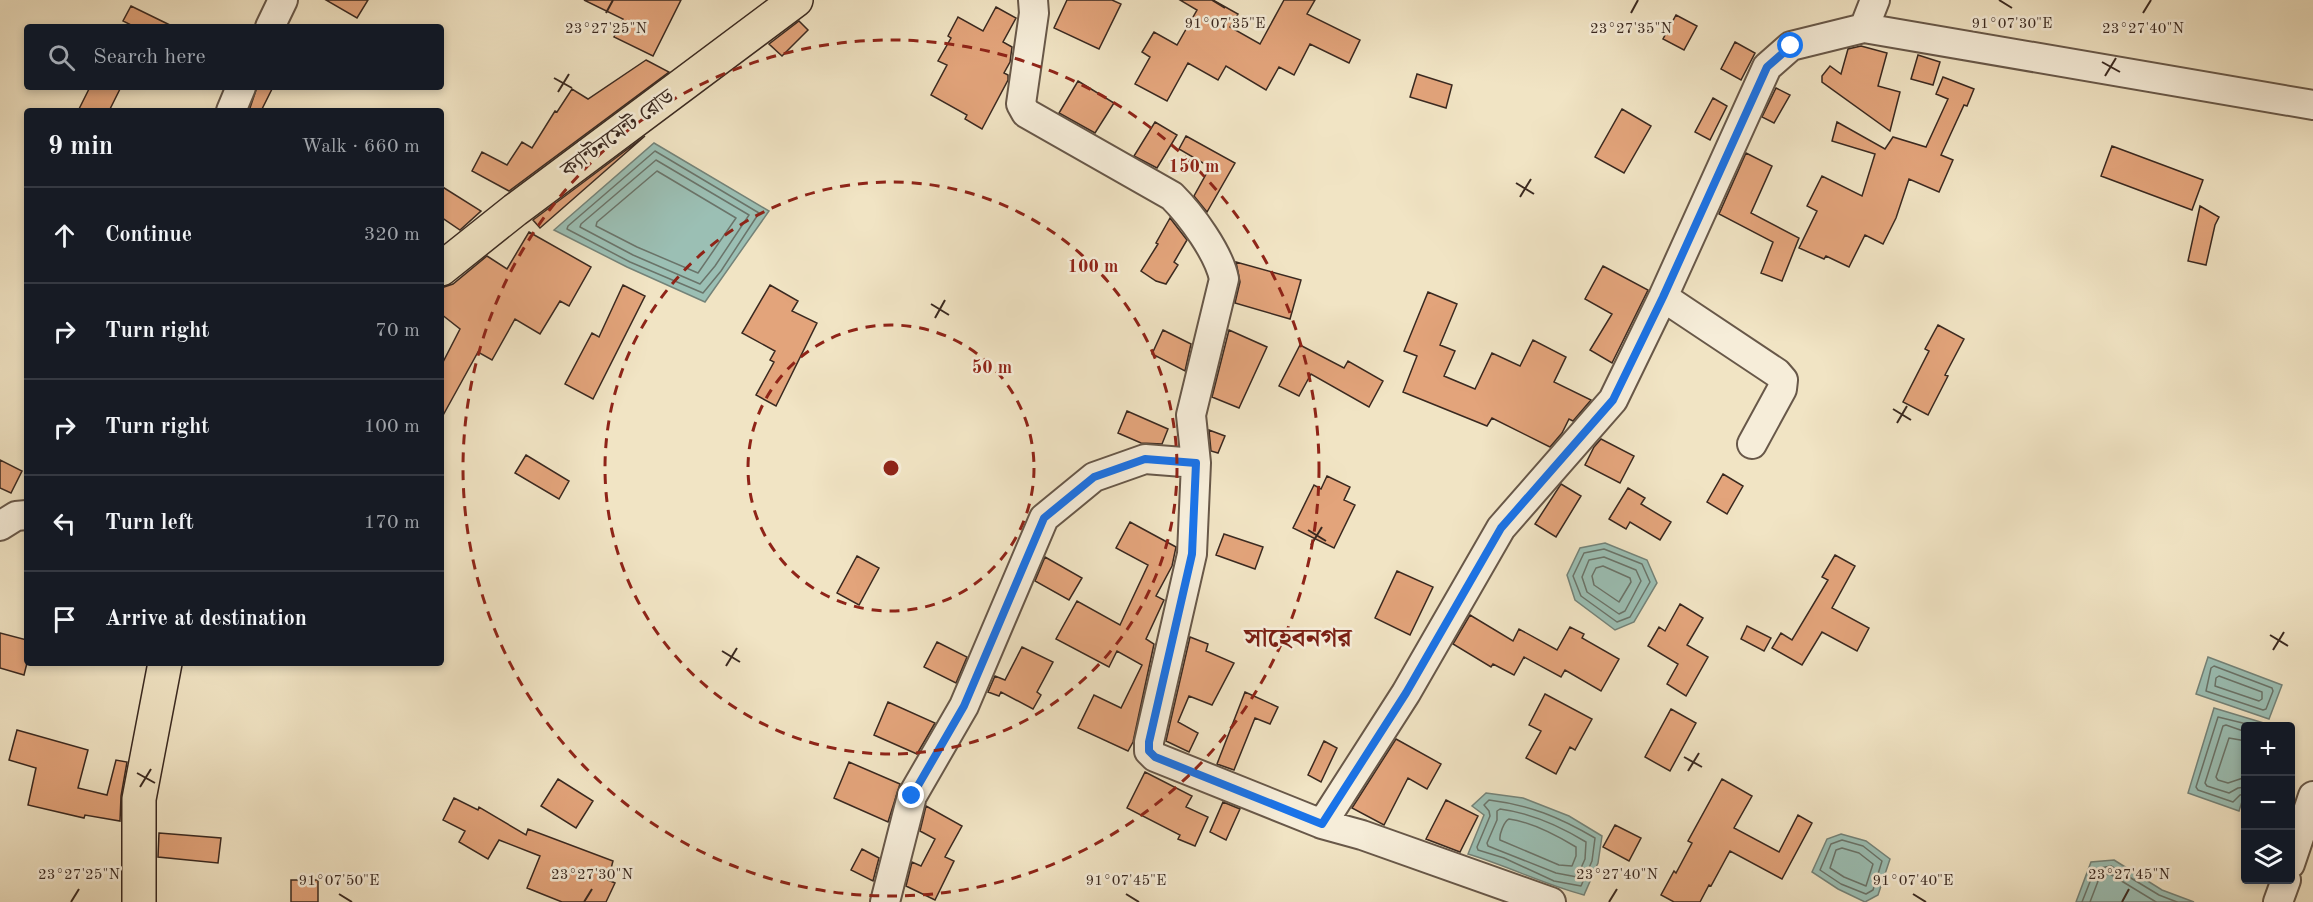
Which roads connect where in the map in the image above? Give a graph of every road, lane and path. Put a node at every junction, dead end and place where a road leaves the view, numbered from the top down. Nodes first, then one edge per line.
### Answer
1 (283, 0) edge
2 (796, 0) edge
3 (1033, 0) edge
4 (1875, 0) edge
5 (271, 24) edge
6 (1864, 28) junction
7 (240, 90) edge
8 (2313, 105) edge
9 (232, 108) edge
10 (444, 267) edge
11 (1663, 297) junction
12 (1752, 444) dead end
13 (1196, 463) junction
14 (24, 515) edge
15 (0, 526) edge
16 (164, 666) edge
17 (2313, 796) edge
18 (1322, 824) junction
19 (2295, 849) edge
20 (2284, 884) edge
21 (139, 902) edge
22 (885, 902) edge
23 (1551, 902) edge
24 (2278, 902) edge

1 - 5 street
2 - 10 main road, ক্যান্টনমেন্ট রোড
3 - 13 street
4 - 6 street
6 - 8 street
6 - 11 street
7 - 9 street
11 - 12 street
11 - 18 street
13 - 18 street
13 - 22 street
14 - 15 street
16 - 21 main road
17 - 19 street
18 - 23 street
20 - 24 street

